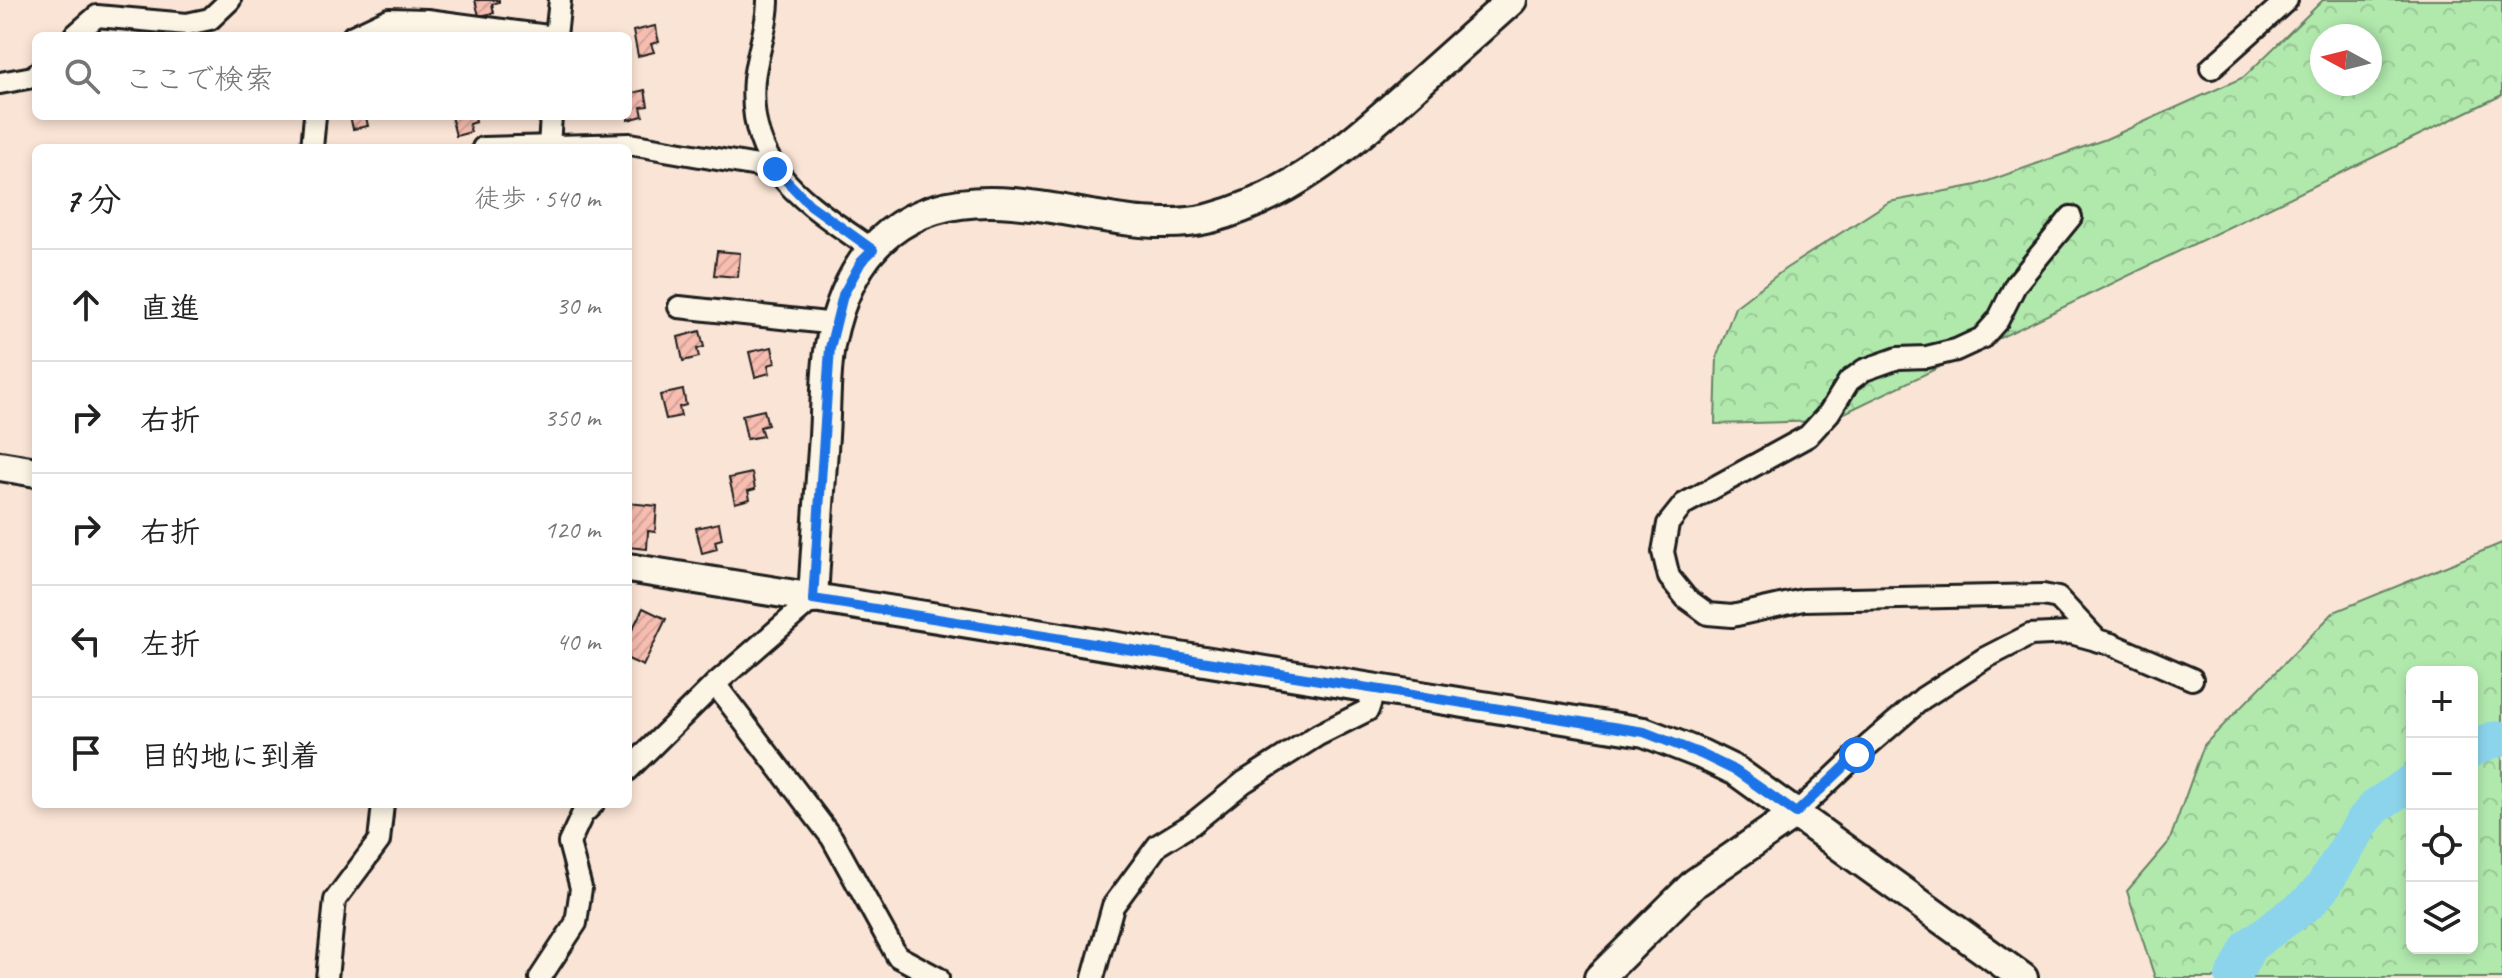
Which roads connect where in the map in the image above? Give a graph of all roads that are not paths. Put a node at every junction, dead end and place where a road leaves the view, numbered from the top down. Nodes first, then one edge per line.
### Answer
1 (230, 0) edge
2 (560, 0) edge
3 (768, 0) edge
4 (1512, 0) edge
5 (2287, 0) edge
6 (79, 32) edge
7 (361, 32) edge
8 (518, 32) edge
9 (556, 32) edge
10 (2211, 68) dead end
11 (32, 77) edge
12 (0, 83) edge
13 (315, 120) edge
14 (551, 120) edge
15 (312, 144) edge
16 (549, 144) edge
17 (632, 144) edge
18 (775, 169) junction
19 (2071, 217) dead end
20 (873, 250) junction
21 (679, 307) dead end
22 (836, 324) junction
23 (0, 466) edge
24 (32, 471) edge
25 (632, 569) edge
26 (813, 599) junction
27 (2098, 641) junction
28 (2192, 679) dead end
29 (715, 684) junction
30 (1375, 689) junction
31 (632, 766) edge
32 (383, 808) edge
33 (589, 808) edge
34 (1796, 813) junction
35 (327, 978) edge
36 (540, 978) edge
37 (938, 978) edge
38 (1093, 978) edge
39 (1599, 978) edge
40 (2023, 978) edge

1 - 6 street
2 - 9 street
3 - 18 street
4 - 20 street
5 - 10 street
7 - 8 street
11 - 12 street
13 - 15 street
14 - 16 street
17 - 18 street
18 - 20 street
19 - 27 street
20 - 22 street
21 - 22 street
22 - 26 street
23 - 24 street
25 - 26 street
26 - 29 street
26 - 30 street
27 - 28 street
27 - 34 street
29 - 31 street
29 - 37 street
30 - 34 street
30 - 38 street
32 - 35 street
33 - 36 street
34 - 39 street
34 - 40 street

